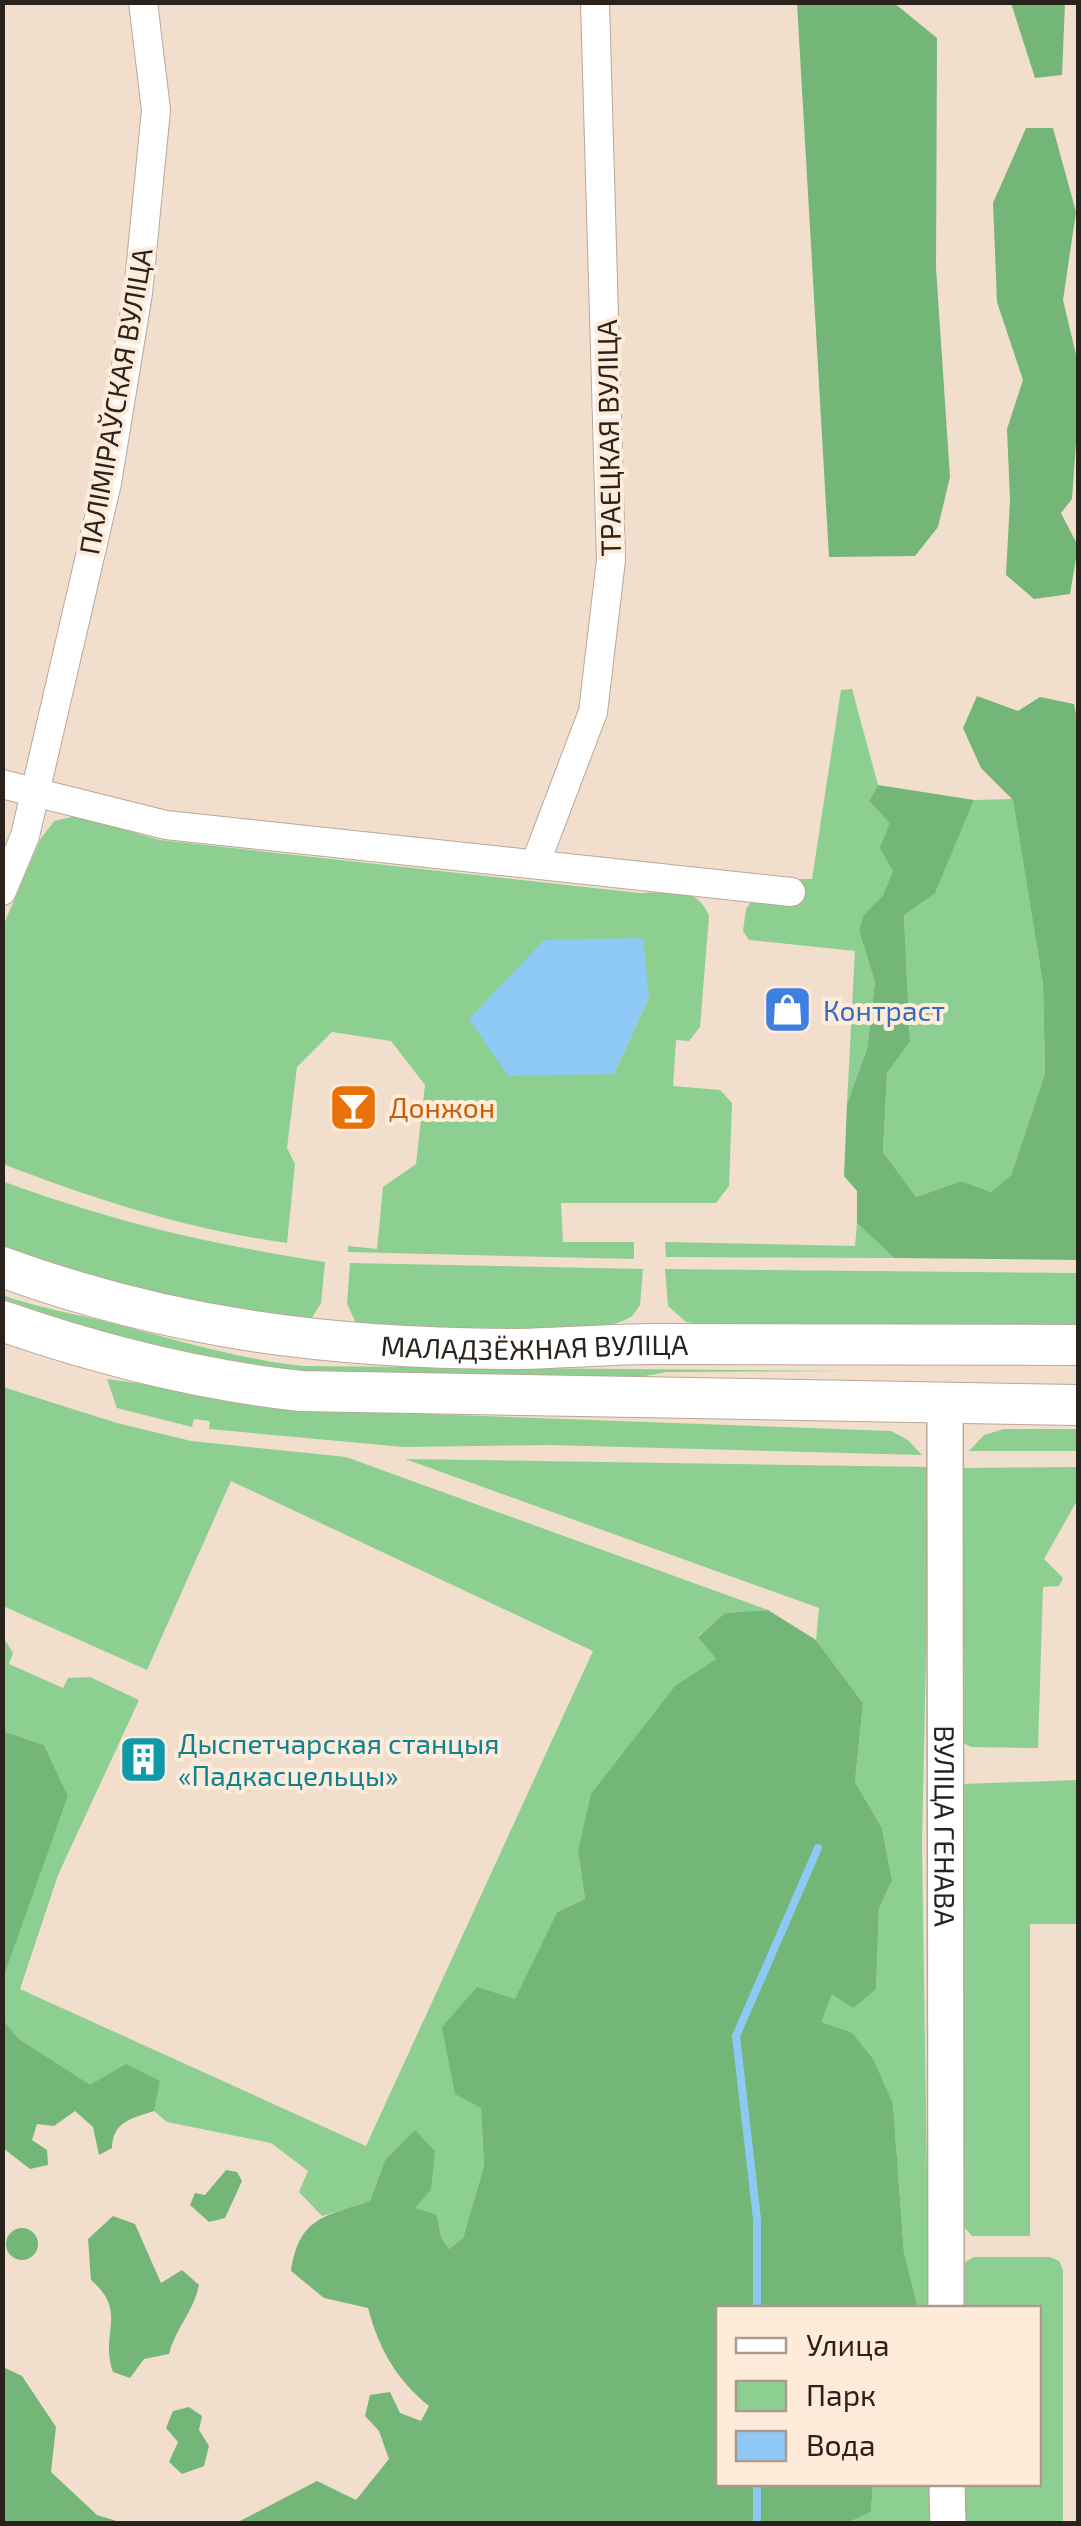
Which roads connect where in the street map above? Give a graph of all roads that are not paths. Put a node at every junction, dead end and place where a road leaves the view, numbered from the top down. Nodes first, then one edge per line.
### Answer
1 (144, 2) edge
2 (595, 2) edge
3 (2, 784) edge
4 (34, 795) junction
5 (536, 862) junction
6 (2, 891) edge
7 (791, 892) dead end
8 (2, 1266) edge
9 (2, 1321) edge
10 (944, 1345) junction
11 (1078, 1345) edge
12 (945, 1404) junction
13 (1078, 1405) edge
14 (946, 2306) edge
15 (947, 2486) edge
16 (948, 2524) edge

1 - 4 street, ПАЛІМІРАЎСКАЯ ВУЛІЦА
2 - 5 street, ТРАЕЦКАЯ ВУЛІЦА
3 - 4 street
4 - 5 street
4 - 6 street, ПАЛІМІРАЎСКАЯ ВУЛІЦА
5 - 7 street
8 - 10 main road, МАЛАДЗЁЖНАЯ ВУЛІЦА
9 - 12 main road, МАЛАДЗЁЖНАЯ ВУЛІЦА
10 - 11 main road, МАЛАДЗЁЖНАЯ ВУЛІЦА
10 - 12 main road, ВУЛІЦА ГЕНАВА
12 - 13 main road, МАЛАДЗЁЖНАЯ ВУЛІЦА
12 - 14 street, ВУЛІЦА ГЕНАВА
15 - 16 street

